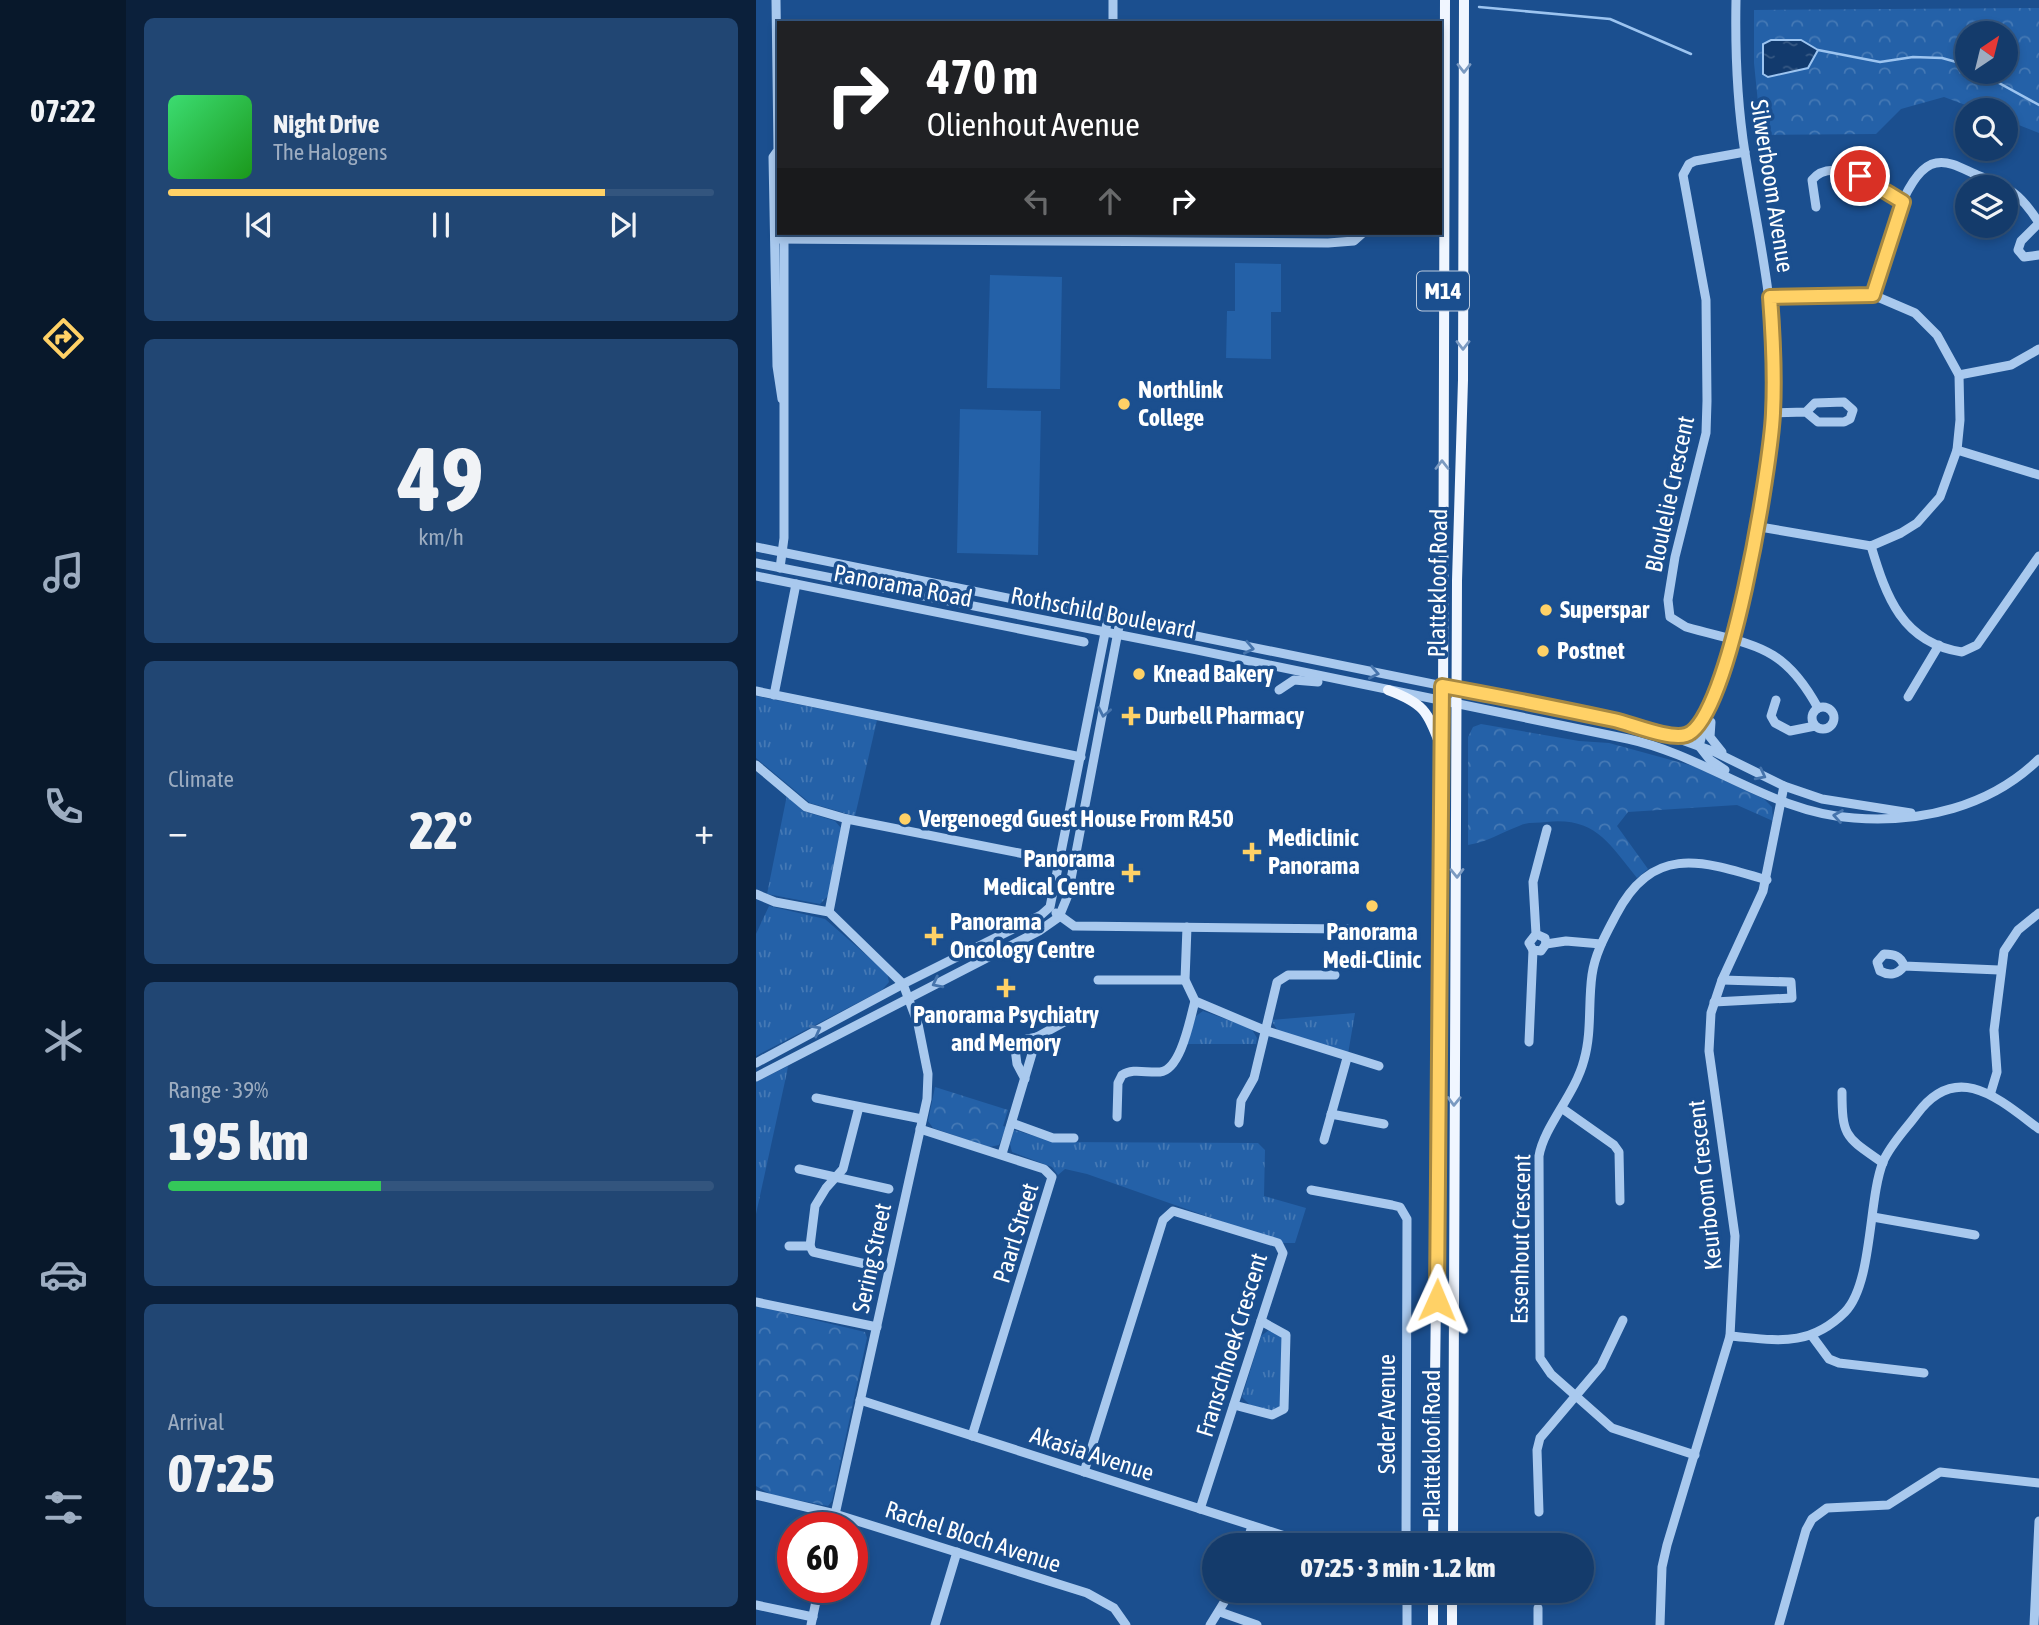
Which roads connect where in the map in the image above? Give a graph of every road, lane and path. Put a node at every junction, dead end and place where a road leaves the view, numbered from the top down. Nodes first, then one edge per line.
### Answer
1 (776, 0) edge
2 (1113, 0) edge
3 (1445, 0) edge
4 (1464, 0) edge
5 (1737, 0) edge
6 (1113, 21) edge
7 (777, 75) edge
8 (777, 152) edge
9 (1745, 152) junction
10 (777, 191) edge
11 (1903, 202) junction
12 (1816, 207) dead end
13 (2039, 223) edge
14 (1360, 235) edge
15 (781, 237) edge
16 (864, 237) edge
17 (986, 237) edge
18 (1112, 237) edge
19 (1235, 238) edge
20 (2039, 255) edge
21 (1873, 295) junction
22 (1770, 297) junction
23 (2039, 348) edge
24 (1959, 375) junction
25 (1806, 412) junction
26 (1773, 413) junction
27 (1957, 450) junction
28 (2039, 475) edge
29 (1759, 527) junction
30 (1871, 546) junction
31 (756, 547) edge
32 (783, 552) junction
33 (2039, 556) edge
34 (756, 563) edge
35 (780, 568) junction
36 (756, 576) edge
37 (796, 584) junction
38 (1108, 618) junction
39 (1121, 621) junction
40 (1105, 634) junction
41 (1119, 636) junction
42 (1730, 640) junction
43 (1084, 642) dead end
44 (1939, 645) junction
45 (1354, 683) junction
46 (1442, 686) junction
47 (1458, 689) junction
48 (1388, 690) junction
49 (756, 691) edge
50 (1279, 691) dead end
51 (774, 695) junction
52 (1908, 696) dead end
53 (1443, 699) junction
54 (1776, 700) dead end
55 (1458, 702) junction
56 (1818, 708) junction
57 (1710, 709) junction
58 (1815, 726) junction
59 (1674, 736) junction
60 (1699, 746) junction
61 (1442, 751) junction
62 (1668, 751) junction
63 (1081, 757) junction
64 (2039, 759) edge
65 (1738, 763) junction
66 (756, 765) edge
67 (1743, 783) junction
68 (1784, 786) junction
69 (1783, 803) junction
70 (1931, 814) junction
71 (847, 819) junction
72 (1547, 829) dead end
73 (1060, 861) junction
74 (1767, 880) junction
75 (756, 894) edge
76 (1050, 907) junction
77 (829, 912) junction
78 (2039, 913) edge
79 (1059, 917) junction
80 (1187, 927) junction
81 (1349, 929) dead end
82 (1535, 934) junction
83 (1546, 944) junction
84 (1601, 944) junction
85 (1533, 950) junction
86 (1904, 966) dead end
87 (1999, 970) junction
88 (1335, 975) dead end
89 (1098, 980) dead end
90 (1185, 980) junction
91 (1722, 980) junction
92 (903, 984) junction
93 (910, 997) junction
94 (1195, 1001) junction
95 (1714, 1002) junction
96 (1066, 1021) dead end
97 (1264, 1030) junction
98 (1037, 1037) junction
99 (1529, 1042) dead end
100 (1347, 1058) junction
101 (756, 1063) edge
102 (1379, 1066) dead end
103 (756, 1077) edge
104 (1025, 1079) junction
105 (1842, 1092) dead end
106 (1991, 1093) junction
107 (816, 1098) dead end
108 (859, 1107) junction
109 (1563, 1109) junction
110 (1331, 1114) junction
111 (1117, 1117) dead end
112 (1012, 1123) junction
113 (1239, 1123) dead end
114 (921, 1124) junction
115 (1384, 1124) dead end
116 (2039, 1129) edge
117 (1073, 1138) dead end
118 (1324, 1140) dead end
119 (1002, 1154) junction
120 (1883, 1163) junction
121 (799, 1169) dead end
122 (838, 1176) junction
123 (889, 1189) dead end
124 (1311, 1190) dead end
125 (1620, 1201) dead end
126 (1873, 1217) junction
127 (1975, 1235) dead end
128 (789, 1246) dead end
129 (810, 1246) junction
130 (870, 1265) dead end
131 (756, 1302) edge
132 (1623, 1320) dead end
133 (1261, 1321) junction
134 (877, 1327) junction
135 (1730, 1336) junction
136 (1812, 1336) junction
137 (1924, 1373) dead end
138 (1575, 1395) junction
139 (860, 1400) junction
140 (1234, 1405) junction
141 (972, 1436) junction
142 (1695, 1455) junction
143 (1084, 1472) junction
144 (2039, 1483) edge
145 (756, 1495) edge
146 (1200, 1509) junction
147 (827, 1512) edge
148 (835, 1512) edge
149 (1539, 1512) dead end
150 (2039, 1521) edge
151 (868, 1524) edge
152 (1252, 1526) junction
153 (1250, 1533) edge
154 (1274, 1533) edge
155 (1406, 1533) edge
156 (1433, 1533) edge
157 (1453, 1533) edge
158 (957, 1552) junction
159 (816, 1603) edge
160 (1225, 1603) edge
161 (1407, 1603) edge
162 (1433, 1603) edge
163 (1452, 1603) edge
164 (756, 1605) edge
165 (1538, 1608) dead end
166 (1220, 1612) junction
167 (812, 1621) edge
168 (935, 1625) edge
169 (1126, 1625) edge
170 (1210, 1625) edge
171 (1257, 1625) edge
172 (1407, 1625) edge
173 (1433, 1625) edge
174 (1452, 1625) edge
175 (1538, 1625) edge
176 (1660, 1625) edge
177 (1779, 1625) edge
178 (2034, 1625) edge

1 - 7 street
2 - 6 street
46 -> 3 main road, Plattekloof Road / M14
4 -> 47 main road, Plattekloof Road / M14
5 - 9 street, Silwerboom Avenue
8 - 10 street
9 - 22 street, Silwerboom Avenue
9 - 42 street, Bloulelie Crescent
11 - 12 street
11 - 13 street
11 - 21 street
13 - 20 street
14 - 19 street
15 - 16 street
15 - 32 street
16 - 17 street
17 - 18 street
18 - 19 street
21 - 22 street
21 - 24 street
22 - 26 street, Silwerboom Avenue
23 - 24 street
24 - 27 street
25 - 25 street
25 - 26 street
26 - 29 street, Silwerboom Avenue
27 - 28 street
27 - 30 street
29 - 30 street
29 - 42 street, Silwerboom Avenue
30 - 44 street
31 - 32 street, Rothschild Boulevard
32 - 35 street
32 - 38 street, Rothschild Boulevard
33 - 44 street
34 - 35 street, Rothschild Boulevard
35 - 40 street, Rothschild Boulevard
36 - 37 street, Panorama Road
37 - 43 street, Panorama Road
37 - 51 street
38 - 39 street, Rothschild Boulevard
38 - 40 street
39 - 41 street
39 -> 46 street, Rothschild Boulevard
40 - 41 street, Rothschild Boulevard
40 - 63 street
41 - 45 street, Rothschild Boulevard
41 -> 79 street
42 - 56 street
42 - 57 street, Silwerboom Avenue
44 - 52 street
45 - 48 street, Rothschild Boulevard
45 - 50 street
46 - 47 street, Rothschild Boulevard
46 - 53 main road, Plattekloof Road / M14
47 - 55 main road, Plattekloof Road / M14
47 - 59 street, Rothschild Boulevard
48 - 53 street, Rothschild Boulevard
48 - 61 main road
49 - 51 street
51 - 63 street
53 - 55 street, Rothschild Boulevard
53 - 61 main road, Plattekloof Road / M14
54 - 58 street
55 - 62 street, Rothschild Boulevard
55 -> 157 main road, Plattekloof Road / M14
56 - 58 street
56 - 58 street
57 - 59 street
57 - 60 street, Silwerboom Avenue
57 - 65 street
59 - 60 street, Rothschild Boulevard
60 - 62 street
60 - 65 street, Rothschild Boulevard
60 - 67 street
61 - 156 main road, Plattekloof Road / M14
62 - 67 street, Rothschild Boulevard
63 - 73 street
64 - 70 street
65 -> 68 street
66 - 71 street
67 - 69 street
68 - 69 street, Keurboom Crescent
68 - 70 street
70 -> 69 street
69 - 74 street, Keurboom Crescent
71 - 73 street
71 - 77 street
72 - 82 street
73 - 76 street
74 - 84 street, Essenhout Crescent
74 - 91 street, Keurboom Crescent
75 - 77 street
76 - 79 street
76 - 92 street
77 - 92 street, Sering Street
78 - 87 street
79 - 80 street
79 -> 93 street
80 - 81 street
80 - 90 street
82 - 83 street
82 - 85 street
83 - 84 street
83 - 85 street
84 - 109 street, Essenhout Crescent
85 - 99 street
86 - 87 street
87 - 106 street
88 - 97 street
89 - 90 street
90 - 94 street
91 - 95 street, Keurboom Crescent
91 - 95 street
92 - 93 street, Sering Street
101 -> 92 street
93 - 103 street
93 - 114 street, Sering Street
94 - 97 street
94 - 111 street
95 - 135 street, Keurboom Crescent
96 - 98 street
97 - 100 street
97 - 113 street
98 - 104 street
98 - 104 street
100 - 102 street
100 - 110 street
104 - 112 street
105 - 120 street
106 - 116 street
106 - 120 street
107 - 108 street, Paarl Street
108 - 114 street, Paarl Street
108 - 122 street
109 - 125 street
109 - 138 street, Essenhout Crescent
110 - 115 street
110 - 118 street
112 - 117 street
112 - 119 street
114 - 119 street, Paarl Street
114 - 134 street, Sering Street
119 - 141 street, Paarl Street
120 - 126 street
121 - 122 street
122 - 123 street
122 - 129 street
124 - 155 street, Seder Avenue
126 - 127 street
126 - 136 street
128 - 129 street
129 - 130 street
131 - 134 street
132 - 138 street
133 - 140 street, Franschhoek Crescent
133 - 140 street
133 - 143 street, Franschhoek Crescent
134 - 139 street, Sering Street
135 - 136 street
135 - 142 street, Keurboom Crescent
136 - 137 street
138 - 142 street, Essenhout Crescent
138 - 149 street
139 - 141 street, Akasia Avenue
139 - 148 street, Sering Street
140 - 146 street, Franschhoek Crescent
141 - 143 street, Akasia Avenue
142 - 176 street, Keurboom Crescent
143 - 146 street, Akasia Avenue
144 - 177 street
145 - 147 street, Rachel Bloch Avenue
146 - 152 street, Akasia Avenue
150 - 178 street
151 - 158 street, Rachel Bloch Avenue
152 - 153 street
152 - 154 street, Akasia Avenue
158 - 168 street
158 - 169 street, Rachel Bloch Avenue
159 - 167 street
160 - 166 street
161 - 172 street
162 - 173 main road
163 - 174 main road
164 - 167 street
165 - 175 street
166 - 170 street
166 - 171 street

